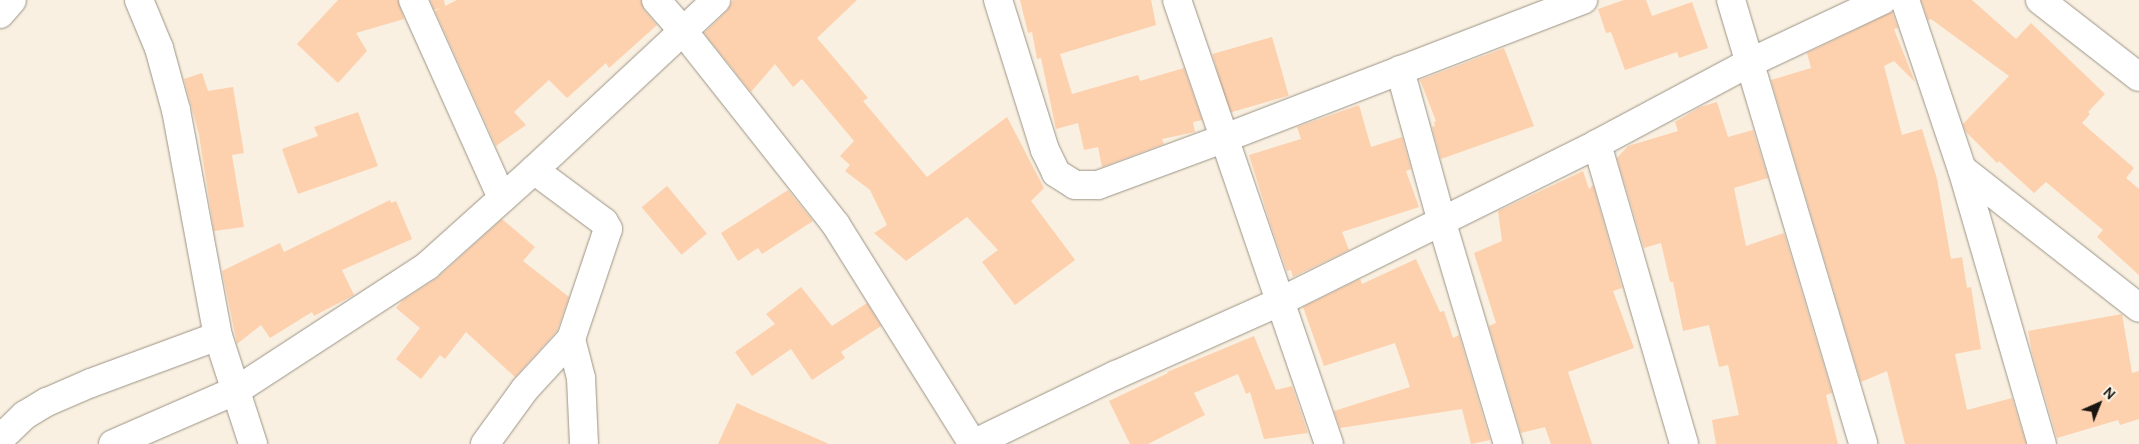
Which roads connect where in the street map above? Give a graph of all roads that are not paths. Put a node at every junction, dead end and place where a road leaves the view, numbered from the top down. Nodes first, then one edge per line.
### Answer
1 (12, 0) edge
2 (140, 0) edge
3 (413, 0) edge
4 (656, 0) edge
5 (716, 0) edge
6 (998, 0) edge
7 (1176, 0) edge
8 (1583, 0) edge
9 (1731, 0) edge
10 (1883, 0) edge
11 (1905, 0) edge
12 (2040, 0) edge
13 (0, 14) edge
14 (683, 31) junction
15 (1749, 63) junction
16 (1400, 70) junction
17 (2139, 77) edge
18 (1225, 138) junction
19 (1597, 144) junction
20 (1962, 169) junction
21 (534, 170) junction
22 (502, 198) junction
23 (1442, 223) junction
24 (1279, 302) junction
25 (2139, 308) edge
26 (218, 336) junction
27 (571, 339) junction
28 (237, 390) junction
29 (0, 439) edge
30 (113, 444) edge
31 (253, 444) edge
32 (485, 444) edge
33 (584, 444) edge
34 (973, 444) edge
35 (1329, 444) edge
36 (1508, 444) edge
37 (1684, 444) edge
38 (1863, 444) edge
39 (2042, 444) edge

1 - 13 street
2 - 26 street
3 - 22 street
4 - 14 street
5 - 14 street
6 - 18 street
7 - 18 street
8 - 16 street
9 - 15 street
10 - 15 street
11 - 20 street
12 - 17 street
14 - 21 street
14 - 34 street
15 - 19 street
15 - 38 street
16 - 18 street
16 - 23 street
18 - 24 street
19 - 23 street
19 - 37 street
20 - 25 street
20 - 39 street
21 - 22 street
21 - 27 street
22 - 28 street
23 - 24 street
23 - 36 street
24 - 34 street
24 - 35 street
26 - 28 street
26 - 29 street
27 - 32 street
27 - 33 street
28 - 30 street
28 - 31 street

